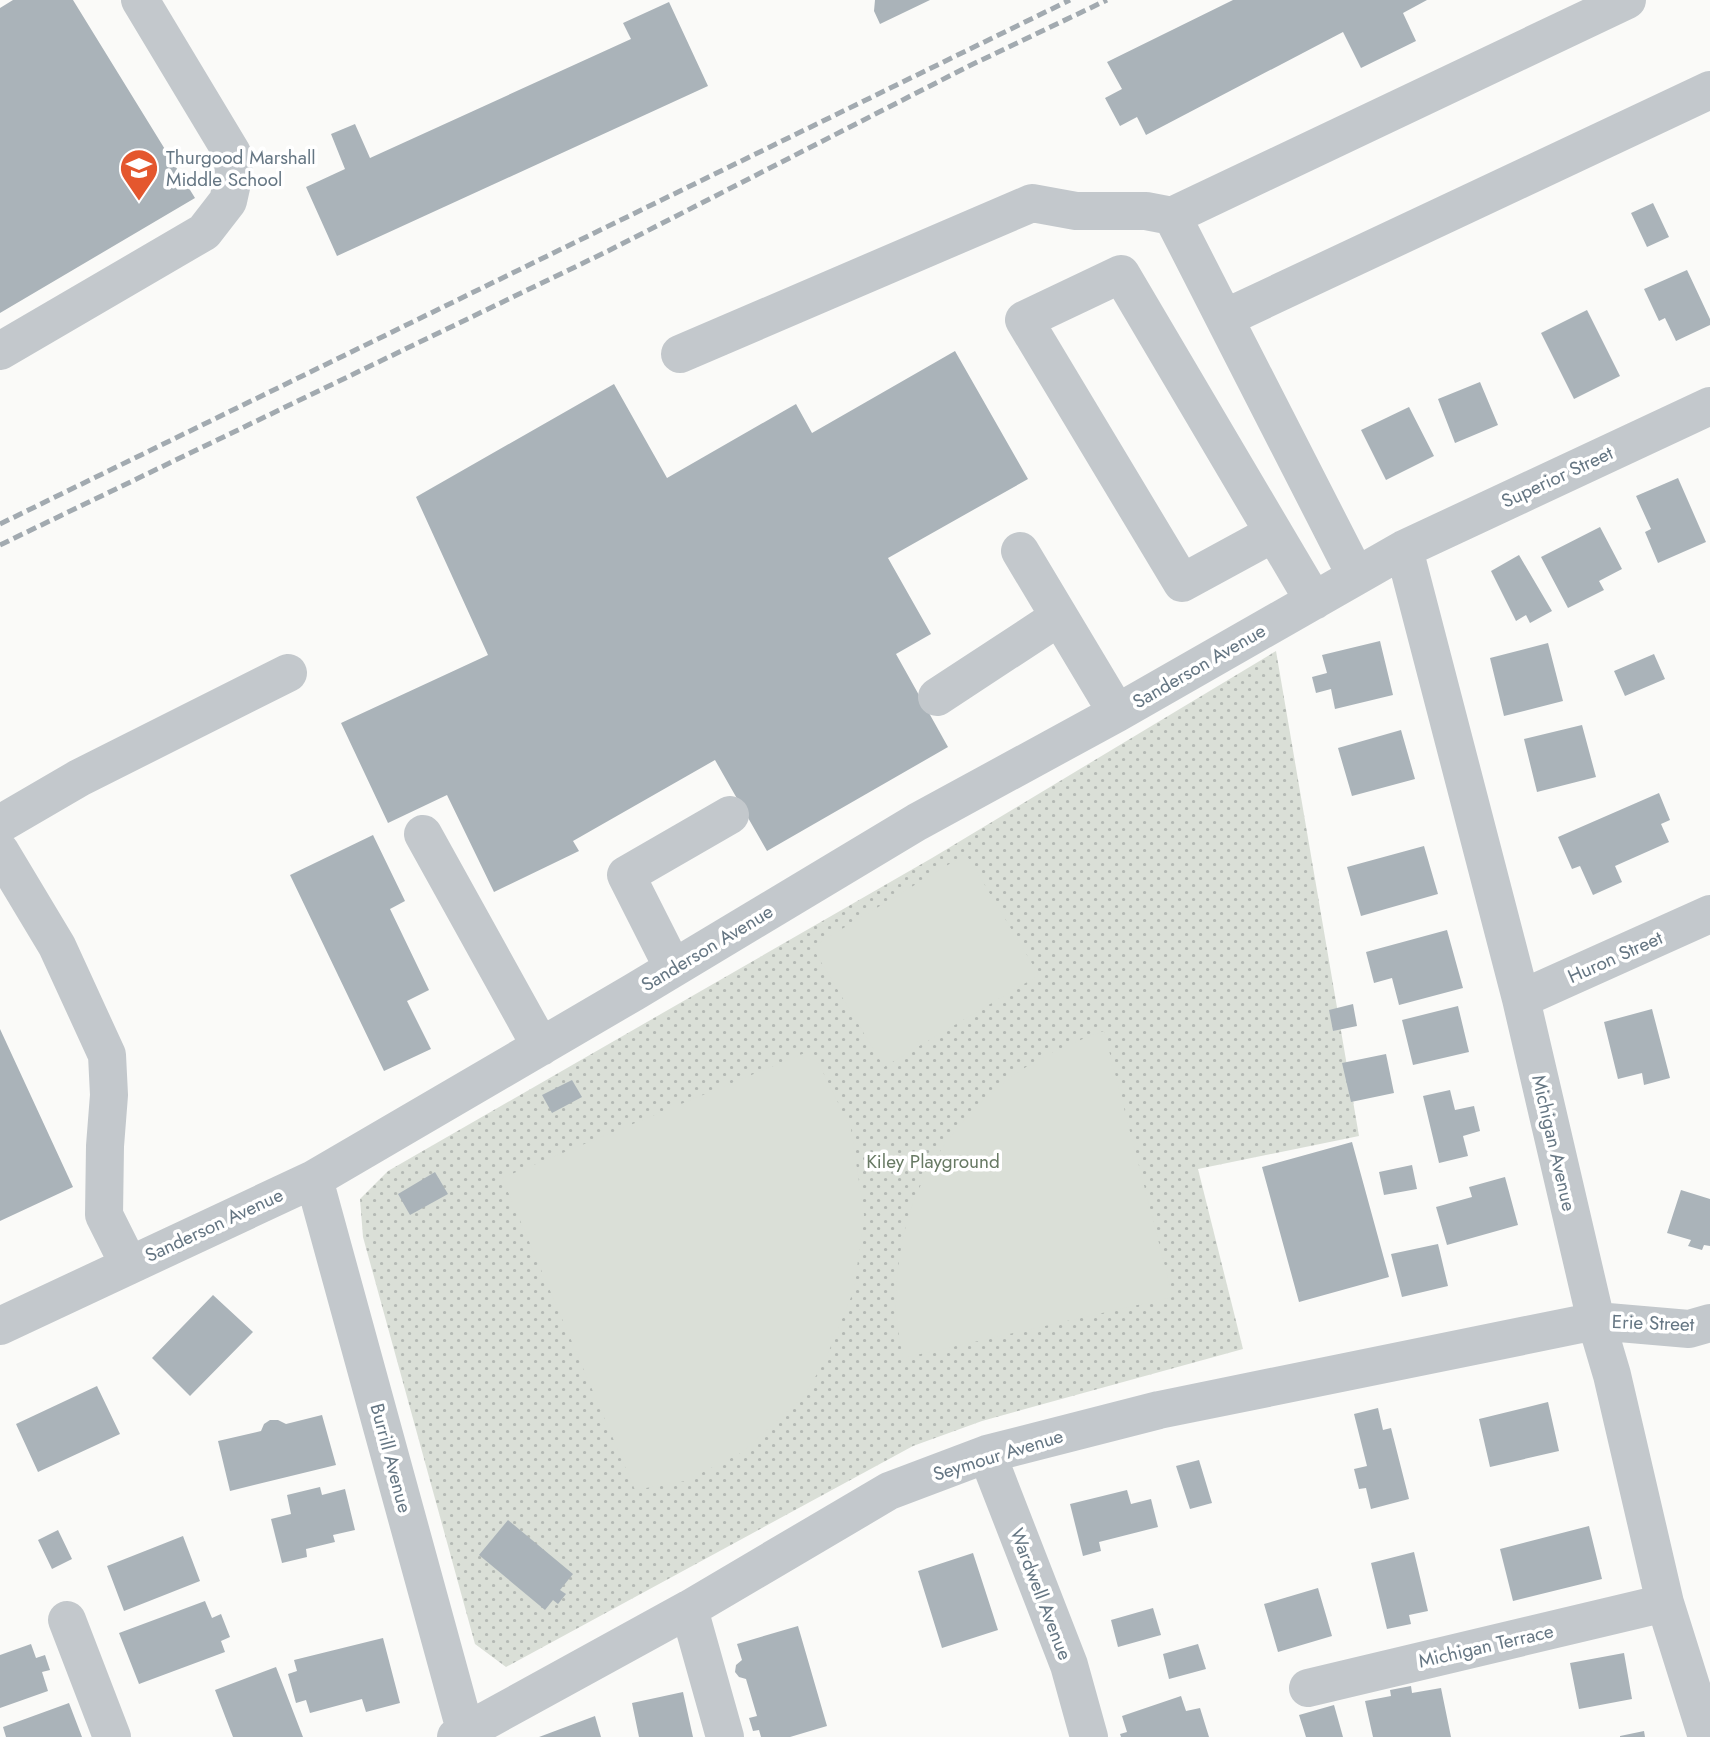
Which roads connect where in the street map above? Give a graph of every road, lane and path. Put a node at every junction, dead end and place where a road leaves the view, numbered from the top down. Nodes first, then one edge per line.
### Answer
1 (140, 0) edge
2 (1627, 0) edge
3 (1710, 90) edge
4 (1172, 216) junction
5 (1224, 318) junction
6 (0, 351) edge
7 (680, 354) dead end
8 (1710, 406) edge
9 (1274, 533) junction
10 (1404, 549) junction
11 (1020, 551) dead end
12 (1356, 576) junction
13 (1314, 601) junction
14 (1059, 617) junction
15 (288, 673) dead end
16 (937, 697) dead end
17 (1116, 713) junction
18 (730, 815) dead end
19 (0, 824) edge
20 (423, 834) dead end
21 (0, 851) edge
22 (1710, 914) edge
23 (673, 968) junction
24 (1521, 999) junction
25 (541, 1047) junction
26 (314, 1179) junction
27 (129, 1265) junction
28 (1596, 1321) junction
29 (1710, 1324) edge
30 (0, 1326) edge
31 (987, 1454) junction
32 (1665, 1603) junction
33 (690, 1609) junction
34 (67, 1620) dead end
35 (1307, 1688) dead end
36 (463, 1735) edge
37 (113, 1737) edge
38 (725, 1737) edge
39 (1089, 1737) edge
40 (1707, 1737) edge

1 - 6 street
2 - 4 street
3 - 5 street
4 - 5 street
4 - 7 street
5 - 12 street
8 - 10 street, Superior Street
9 - 9 street
9 - 13 street
10 - 12 street, Sanderson Avenue
10 - 24 street, Michigan Avenue
11 - 14 street
12 - 13 street, Sanderson Avenue
13 - 17 street, Sanderson Avenue
14 - 16 street
14 - 17 street
15 - 19 street
17 - 23 street, Sanderson Avenue
18 - 23 street
20 - 25 street
21 - 27 street
22 - 24 street, Huron Street
23 - 25 street, Sanderson Avenue
24 - 28 street, Michigan Avenue
25 - 26 street, Sanderson Avenue
26 - 27 street, Sanderson Avenue
26 - 36 street, Burrill Avenue
27 - 30 street, Sanderson Avenue
28 - 29 street, Erie Street
28 - 31 street, Seymour Avenue
28 - 32 street, Michigan Avenue
31 - 33 street, Seymour Avenue
31 - 39 street, Wardwell Avenue
32 - 35 street, Michigan Terrace
32 - 40 street, Michigan Avenue
33 - 36 street, Seymour Avenue
33 - 38 street
34 - 37 street

